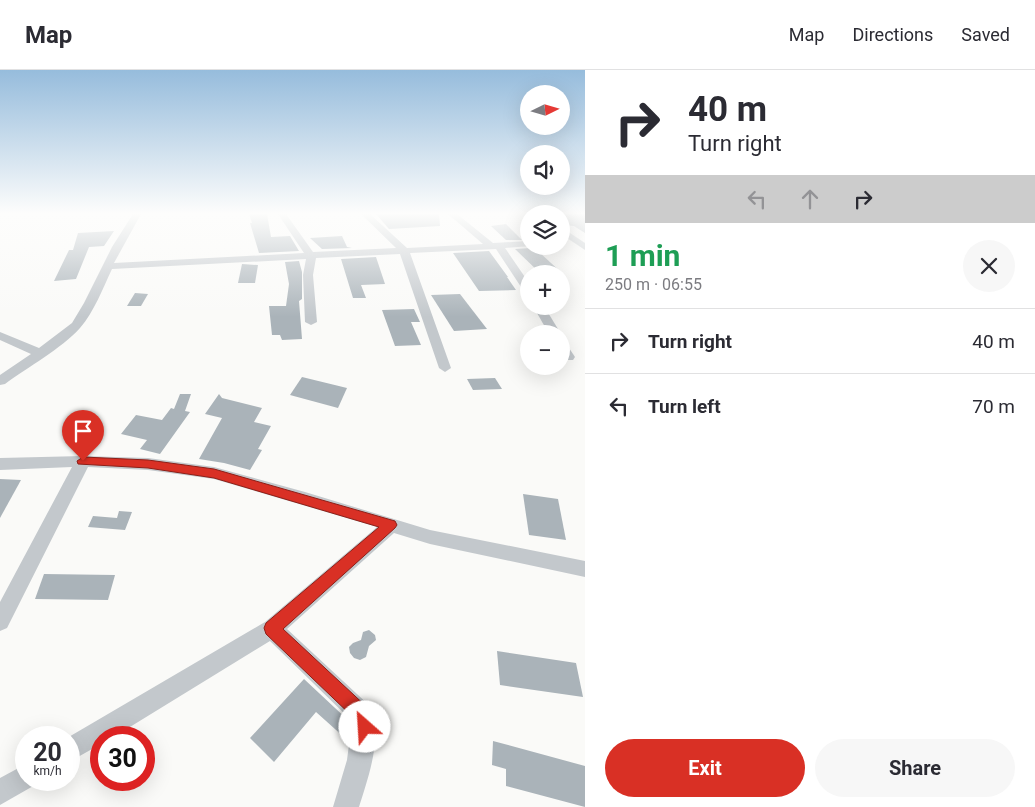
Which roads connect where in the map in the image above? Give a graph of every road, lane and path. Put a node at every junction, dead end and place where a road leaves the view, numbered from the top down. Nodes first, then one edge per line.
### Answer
1 (118, 248) edge
2 (306, 248) edge
3 (386, 248) edge
4 (401, 248) edge
5 (497, 248) edge
6 (311, 256) junction
7 (108, 266) junction
8 (520, 279) edge
9 (311, 322) dead end
10 (0, 336) edge
11 (40, 353) junction
12 (445, 368) dead end
13 (2, 378) edge
14 (83, 461) junction
15 (0, 464) edge
16 (391, 525) junction
17 (585, 569) edge
18 (7, 598) edge
19 (0, 622) edge
20 (272, 628) junction
21 (80, 743) edge
22 (15, 783) edge
23 (0, 792) edge
24 (346, 807) edge

1 - 7 street
2 - 6 street
3 - 6 street
4 - 12 street
5 - 8 street
6 - 7 street
6 - 9 street
7 - 11 street
10 - 11 street
11 - 13 street
14 - 15 street
14 - 16 street
14 - 18 street
16 - 17 street
16 - 20 street
18 - 19 street
20 - 21 street
20 - 24 street
22 - 23 street

